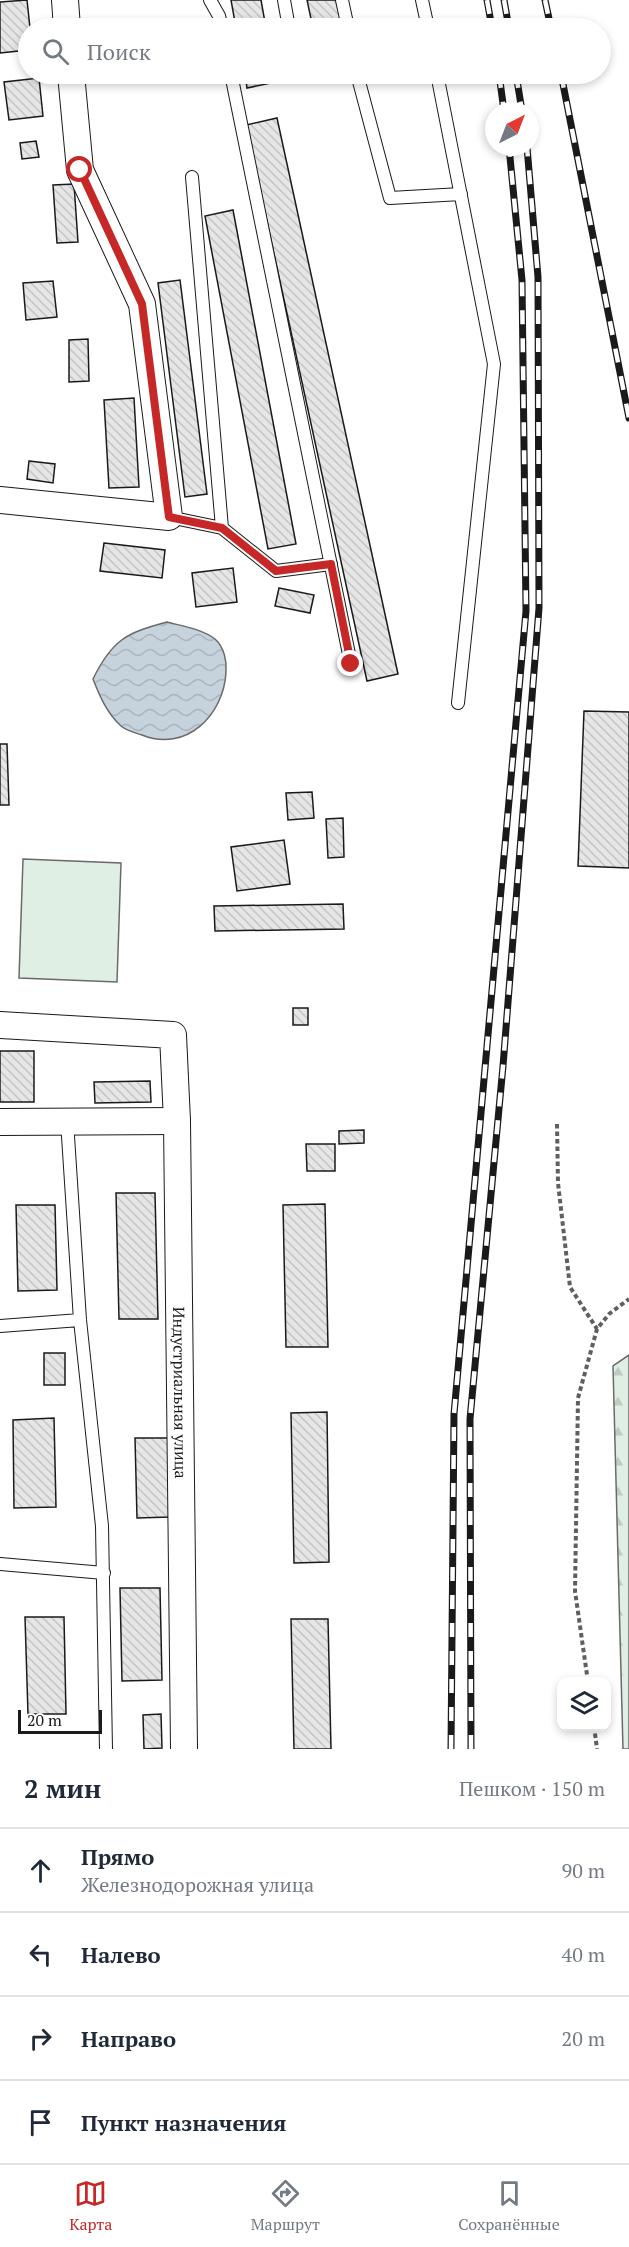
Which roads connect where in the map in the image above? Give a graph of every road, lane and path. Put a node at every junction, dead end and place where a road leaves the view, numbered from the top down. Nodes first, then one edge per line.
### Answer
1 (64, 0) edge
2 (210, 0) edge
3 (284, 0) edge
4 (342, 0) edge
5 (422, 0) edge
6 (66, 18) edge
7 (220, 18) edge
8 (287, 18) edge
9 (346, 18) edge
10 (426, 18) edge
11 (72, 84) edge
12 (233, 84) edge
13 (360, 84) edge
14 (439, 84) edge
15 (192, 177) dead end
16 (461, 194) junction
17 (0, 500) edge
18 (169, 517) junction
19 (222, 528) junction
20 (331, 564) junction
21 (351, 664) dead end
22 (458, 703) dead end
23 (0, 1025) edge
24 (177, 1120) junction
25 (67, 1121) junction
26 (0, 1122) edge
27 (557, 1124) dead end
28 (629, 1299) edge
29 (80, 1320) junction
30 (0, 1326) edge
31 (597, 1329) junction
32 (0, 1564) edge
33 (104, 1573) junction
34 (587, 1677) edge
35 (595, 1731) edge
36 (106, 1749) edge
37 (184, 1749) edge
38 (597, 1749) edge

1 - 6 street
2 - 7 lane
3 - 8 lane
4 - 9 lane
5 - 10 lane
11 - 18 street
12 - 20 lane
13 - 16 lane
14 - 16 lane
15 - 19 lane
16 - 22 lane
17 - 18 street
18 - 19 lane
19 - 20 lane
20 - 21 lane
23 - 24 street, Индустриальная улица
24 - 25 street
24 - 37 street, Индустриальная улица
25 - 26 street
25 - 29 lane
27 - 31 path
28 - 31 path
29 - 30 lane
29 - 33 lane
31 - 34 path
32 - 33 lane
33 - 36 lane
35 - 38 path

